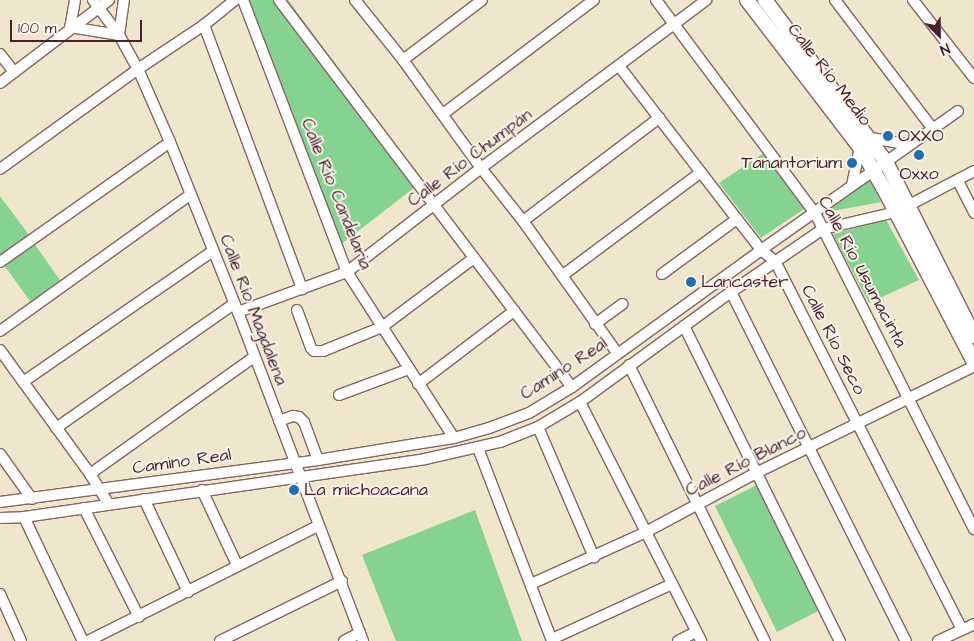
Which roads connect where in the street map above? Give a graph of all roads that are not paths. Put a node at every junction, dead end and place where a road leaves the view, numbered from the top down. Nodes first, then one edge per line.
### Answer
1 (75, 0) edge
2 (109, 0) edge
3 (124, 0) edge
4 (236, 0) edge
5 (242, 0) edge
6 (279, 0) edge
7 (356, 0) edge
8 (482, 0) edge
9 (594, 0) edge
10 (656, 0) edge
11 (706, 0) edge
12 (747, 0) edge
13 (765, 0) edge
14 (835, 0) edge
15 (913, 0) edge
16 (96, 4) edge
17 (674, 24) junction
18 (204, 25) junction
19 (70, 28) junction
20 (119, 35) junction
21 (0, 54) edge
22 (403, 60) junction
23 (619, 66) junction
24 (138, 70) junction
25 (14, 72) junction
26 (974, 78) edge
27 (0, 83) edge
28 (958, 112) dead end
29 (443, 114) junction
30 (659, 118) junction
31 (932, 128) junction
32 (170, 142) junction
33 (865, 142) junction
34 (909, 145) junction
35 (886, 162) junction
36 (480, 168) junction
37 (0, 169) edge
38 (874, 170) junction
39 (974, 171) edge
40 (701, 172) junction
41 (958, 180) junction
42 (852, 185) junction
43 (190, 195) junction
44 (434, 206) junction
45 (902, 209) junction
46 (815, 212) junction
47 (974, 213) edge
48 (737, 219) junction
49 (523, 221) junction
50 (824, 229) junction
51 (761, 250) junction
52 (213, 251) junction
53 (474, 258) junction
54 (775, 261) junction
55 (0, 262) edge
56 (347, 272) junction
57 (662, 274) dead end
58 (563, 275) junction
59 (302, 289) junction
60 (731, 292) junction
61 (623, 304) dead end
62 (684, 305) junction
63 (236, 308) junction
64 (297, 310) dead end
65 (514, 311) junction
66 (694, 318) junction
67 (595, 324) junction
68 (684, 326) junction
69 (382, 327) junction
70 (650, 330) junction
71 (0, 331) edge
72 (974, 336) edge
73 (660, 344) junction
74 (0, 350) edge
75 (618, 354) junction
76 (254, 357) junction
77 (974, 362) edge
78 (628, 366) junction
79 (974, 366) edge
80 (409, 369) junction
81 (23, 382) junction
82 (418, 384) junction
83 (572, 387) junction
84 (339, 395) dead end
85 (908, 399) junction
86 (580, 402) junction
87 (279, 421) junction
88 (856, 424) junction
89 (538, 427) junction
90 (56, 428) junction
91 (454, 438) junction
92 (422, 443) junction
93 (478, 448) junction
94 (808, 448) junction
95 (0, 454) edge
96 (425, 459) junction
97 (318, 460) junction
98 (295, 462) junction
99 (90, 474) junction
100 (756, 474) junction
101 (299, 477) junction
102 (99, 490) junction
103 (202, 490) junction
104 (32, 499) junction
105 (144, 499) junction
106 (0, 502) edge
107 (109, 504) junction
108 (697, 504) junction
109 (84, 508) junction
110 (24, 517) junction
111 (0, 518) edge
112 (318, 526) junction
113 (974, 529) edge
114 (644, 533) junction
115 (594, 557) junction
116 (237, 565) junction
117 (342, 581) junction
118 (531, 584) junction
119 (672, 584) junction
120 (188, 592) junction
121 (0, 594) edge
122 (138, 617) junction
123 (974, 624) edge
124 (962, 629) junction
125 (361, 637) edge
126 (698, 637) edge
127 (552, 640) edge
128 (21, 641) edge
129 (83, 641) edge
130 (88, 641) edge
131 (220, 641) edge
132 (344, 641) edge
133 (678, 641) edge
134 (765, 641) edge
135 (840, 641) edge
136 (906, 641) edge
137 (938, 641) edge

1 - 19 street
2 - 16 street
3 - 20 street
4 - 18 street
5 - 56 street, Calle Río Candelaria
6 - 44 street
7 - 22 street
8 - 22 street
9 - 29 street
10 - 17 street, Calle Río Usumacinta
11 - 17 street, Calle Río Chumpán
12 - 33 main road, Calle Río Medio
13 - 33 main road, Calle Río Medio
14 - 31 street
15 - 26 street
16 - 19 street
16 - 20 street, Calle Río Magdalena
17 - 23 street, Calle Río Chumpán
17 - 46 street, Calle Río Usumacinta
18 - 24 street
18 - 59 street
19 - 20 street
19 - 25 street
20 - 24 street, Calle Río Magdalena
21 - 25 street
22 - 29 street
23 - 30 street, Calle Río Seco
23 - 36 street, Calle Río Chumpán
24 - 32 street, Calle Río Magdalena
24 - 37 street
25 - 27 street
28 - 31 street, Camino Real
29 - 36 street
30 - 40 street, Calle Río Seco
30 - 49 street
31 - 34 street, Camino Real
32 - 43 street, Calle Río Magdalena
32 - 55 street
33 - 34 street
33 - 35 main road, Calle Río Medio
33 - 38 main road, Calle Río Medio
33 - 42 street
34 - 35 street, Camino Real
35 - 38 street, Camino Real
35 - 45 main road, Calle Río Medio
36 - 44 street, Calle Río Chumpán
36 - 49 street
38 - 42 street, Camino Real
38 - 45 main road, Calle Río Medio
39 - 41 street, Camino Real
40 - 48 street, Calle Río Seco
40 - 58 street
41 - 45 street, Camino Real
41 - 47 street
42 - 46 street, Camino Real
43 - 52 street, Calle Río Magdalena
43 - 71 street
44 - 53 street
44 - 56 street, Calle Río Chumpán
45 - 50 street, Camino Real
45 - 72 main road, Calle Río Medio
45 - 77 main road, Calle Río Medio
46 - 50 street, Calle Río Usumacinta
46 - 51 street, Camino Real
48 - 51 street, Calle Río Seco
48 - 57 street
49 - 58 street
50 - 54 street, Camino Real
50 - 85 street, Calle Río Usumacinta
51 - 54 street, Calle Río Seco
51 - 62 street, Camino Real
52 - 63 street, Calle Río Magdalena
52 - 81 street
53 - 65 street
53 - 69 street
54 - 60 street, Camino Real
54 - 88 street, Calle Río Seco
56 - 59 street, Calle Río Chumpán
56 - 69 street, Calle Río Candelaria
58 - 67 street
59 - 63 street, Calle Río Chumpán
60 - 66 street, Camino Real
60 - 94 street
61 - 67 street
62 - 66 street
62 - 70 street, Camino Real
63 - 76 street, Calle Río Magdalena
63 - 90 street, Calle Río Chumpán
64 - 69 street
65 - 82 street
65 - 83 street
66 - 68 street, Camino Real
67 - 75 street
68 - 73 street, Camino Real
68 - 100 street
69 - 80 street, Calle Río Candelaria
70 - 73 street
70 - 75 street, Camino Real
73 - 78 street, Camino Real
74 - 81 street
75 - 83 street, Camino Real
76 - 87 street, Calle Río Magdalena
76 - 99 street
78 - 86 street, Camino Real
78 - 108 street
79 - 85 street, Calle Río Blanco
80 - 82 street, Calle Río Candelaria
80 - 84 street
81 - 90 street
82 - 91 street, Calle Río Candelaria
83 - 91 street, Camino Real
85 - 88 street, Calle Río Blanco
85 - 113 street, Calle Río Usumacinta
86 - 89 street, Camino Real
86 - 114 street
87 - 97 street
87 - 98 street, Calle Río Magdalena
88 - 94 street, Calle Río Blanco
88 - 124 street, Calle Río Seco
89 - 93 street, Camino Real
89 - 115 street
90 - 99 street
91 - 92 street, Camino Real
92 - 96 street
92 - 97 street, Camino Real
93 - 96 street, Camino Real
93 - 118 street
94 - 100 street, Calle Río Blanco
94 - 136 street
95 - 104 street
96 - 101 street, Camino Real
97 - 98 street, Camino Real
98 - 101 street, Calle Río Magdalena
98 - 102 street, Camino Real
99 - 102 street
100 - 108 street, Calle Río Blanco
100 - 135 street
101 - 103 street, Camino Real
101 - 112 street, Calle Río Magdalena
102 - 104 street, Camino Real
102 - 107 street
103 - 105 street, Camino Real
103 - 116 street
104 - 106 street, Camino Real
105 - 107 street, Camino Real
105 - 120 street
107 - 109 street, Camino Real
108 - 114 street, Calle Río Blanco
108 - 134 street
109 - 110 street, Camino Real
109 - 122 street
110 - 111 street, Camino Real
110 - 129 street
112 - 116 street
112 - 117 street, Calle Río Magdalena
114 - 115 street, Calle Río Blanco
114 - 119 street
115 - 118 street, Calle Río Blanco
116 - 120 street
117 - 125 street, Calle Río Magdalena
117 - 131 street
118 - 127 street
119 - 126 street
119 - 127 street
120 - 122 street
121 - 128 street
122 - 130 street
123 - 124 street
124 - 137 street
125 - 132 street
126 - 133 street

